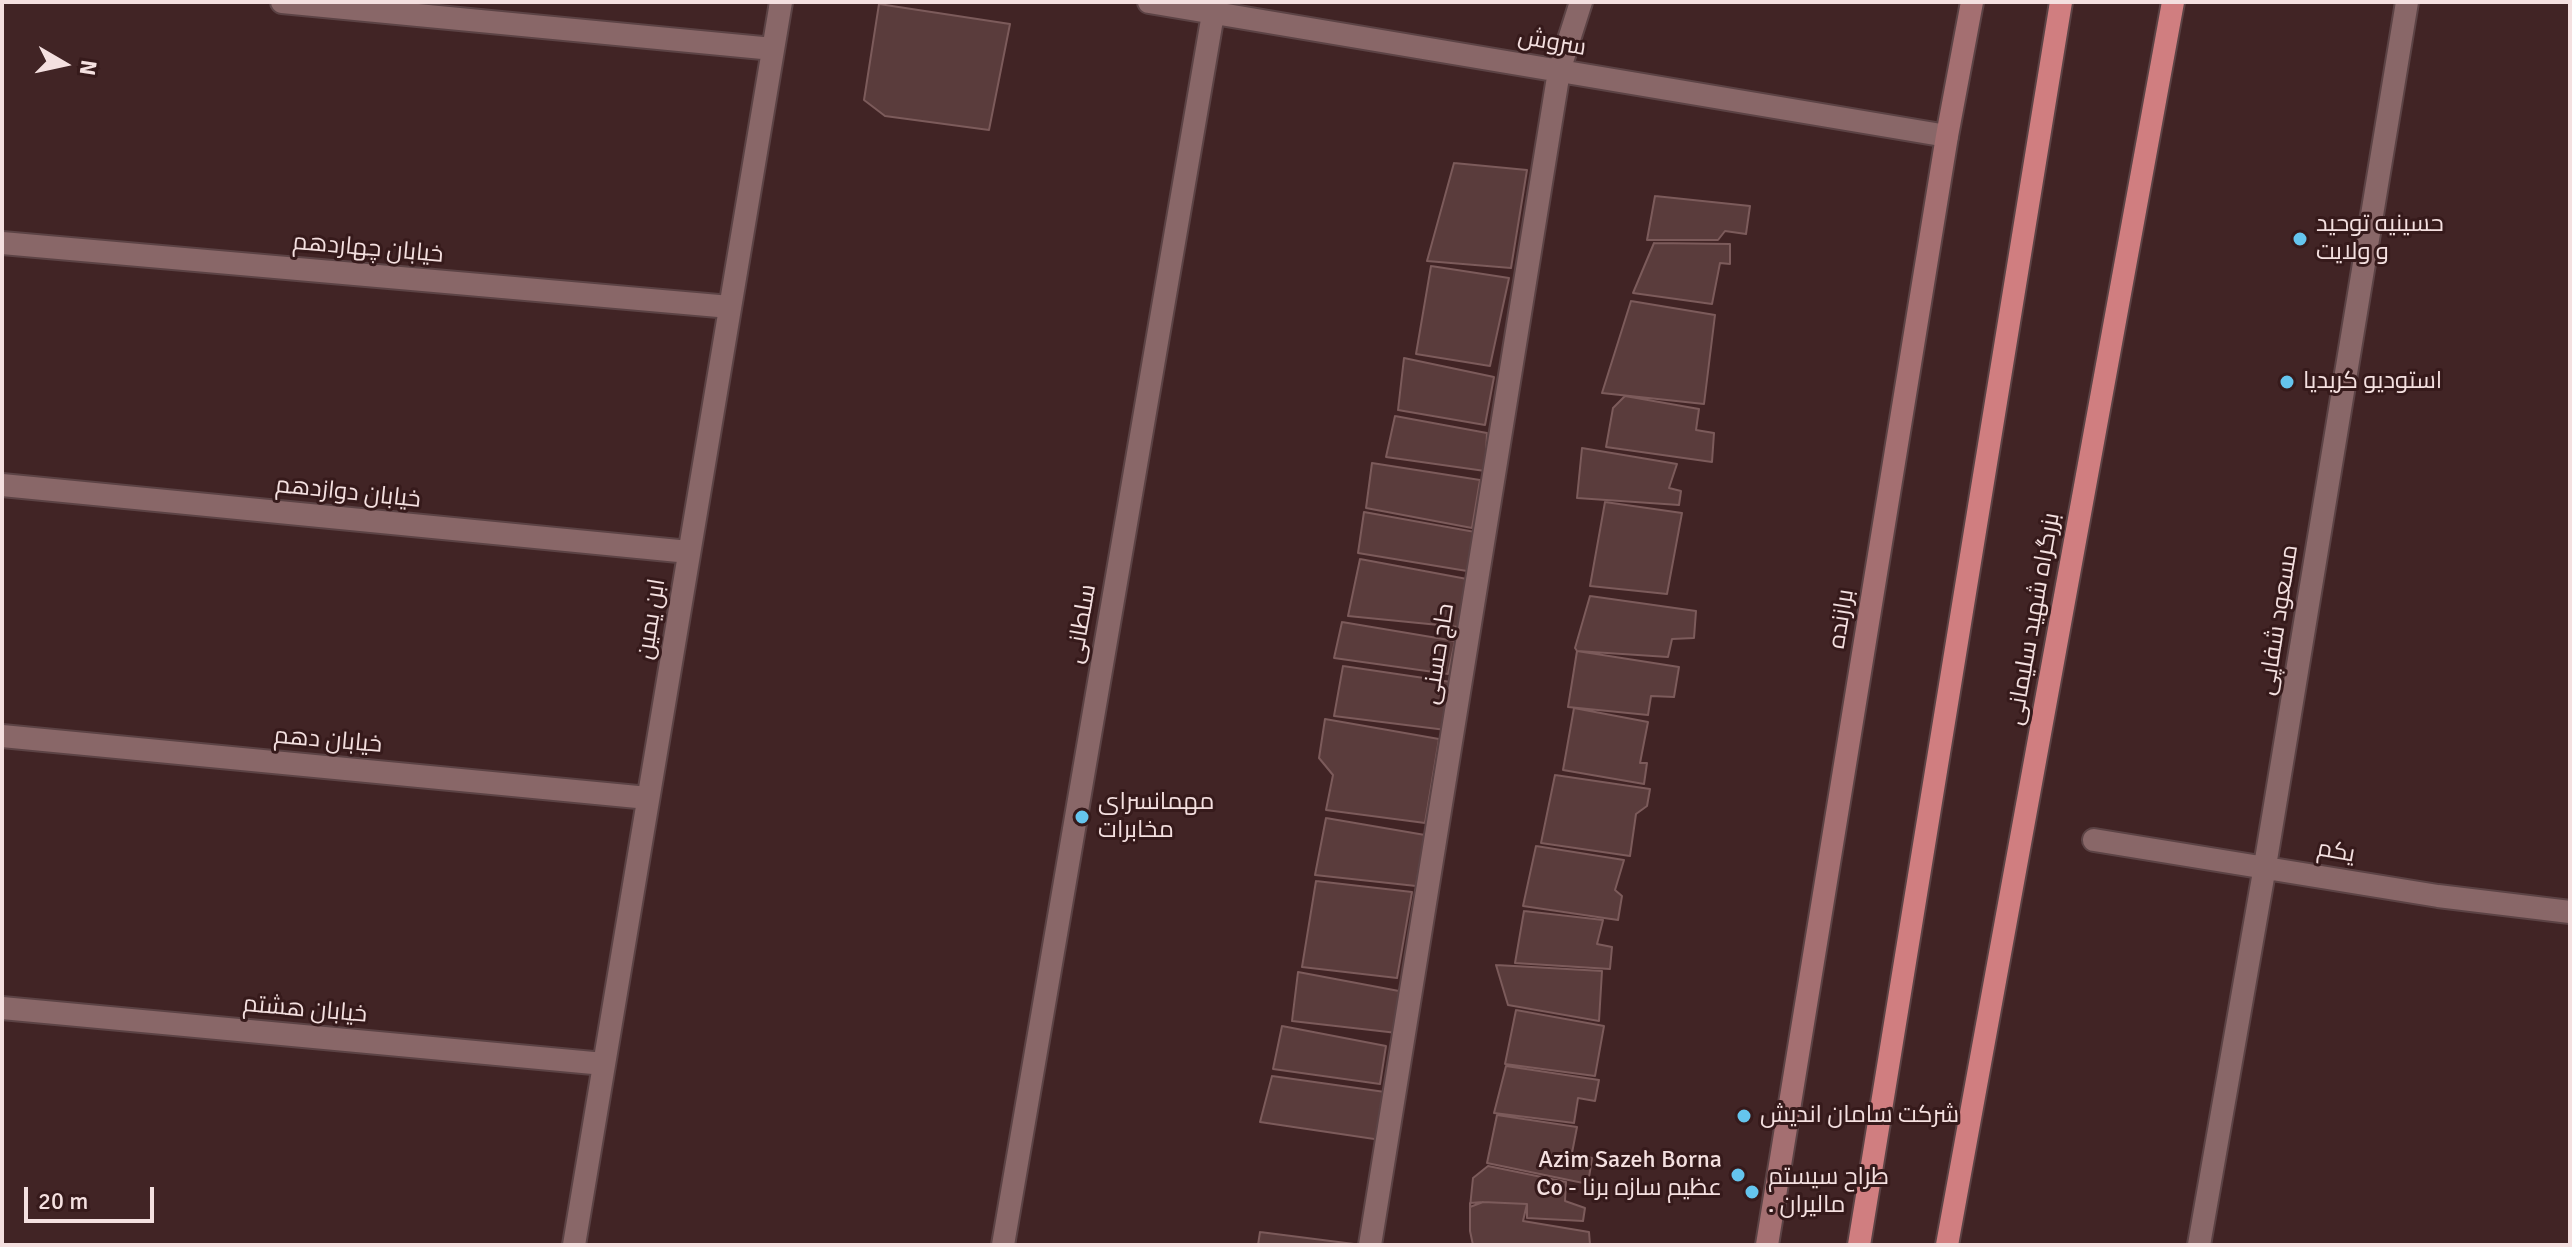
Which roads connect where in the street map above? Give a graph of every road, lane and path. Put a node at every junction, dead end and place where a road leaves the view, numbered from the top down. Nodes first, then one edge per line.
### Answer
1 (282, 2) edge
2 (781, 2) edge
3 (1149, 2) edge
4 (1581, 2) edge
5 (1972, 2) edge
6 (2061, 2) edge
7 (2173, 2) edge
8 (2407, 2) edge
9 (1214, 7) edge
10 (773, 49) junction
11 (1559, 71) junction
12 (1947, 136) junction
13 (2, 243) edge
14 (730, 307) junction
15 (2, 485) edge
16 (689, 552) junction
17 (2, 736) edge
18 (648, 798) junction
19 (2094, 840) dead end
20 (2265, 866) junction
21 (2570, 912) edge
22 (2, 1008) edge
23 (604, 1064) junction
24 (574, 1245) edge
25 (1003, 1245) edge
26 (1370, 1245) edge
27 (1767, 1245) edge
28 (1859, 1245) edge
29 (1947, 1245) edge
30 (2199, 1245) edge

1 - 10 street
2 - 10 street, ابن یمین
3 - 9 street, سروش
4 - 11 street, حاج حسنی
5 - 12 main road, برازنده
6 - 28 highway
7 - 29 highway, بزرگراه شهید سلیمانی
8 - 20 street, مسعود شفاپی
9 - 11 street, سروش
9 - 25 street, سلطانی
10 - 14 street, ابن یمین
11 - 12 street, سروش
11 - 26 street, حاج حسنی
12 - 27 main road, برازنده
13 - 14 street, خیابان چهاردهم
14 - 16 street, ابن یمین
15 - 16 street, خیابان دوازدهم
16 - 18 street, ابن یمین
17 - 18 street, خیابان دهم
18 - 23 street, ابن یمین
19 - 20 street, یکم
20 - 21 street, یکم
20 - 30 street, مسعود شفاپی
22 - 23 street, خیابان هشتم
23 - 24 street, ابن یمین

